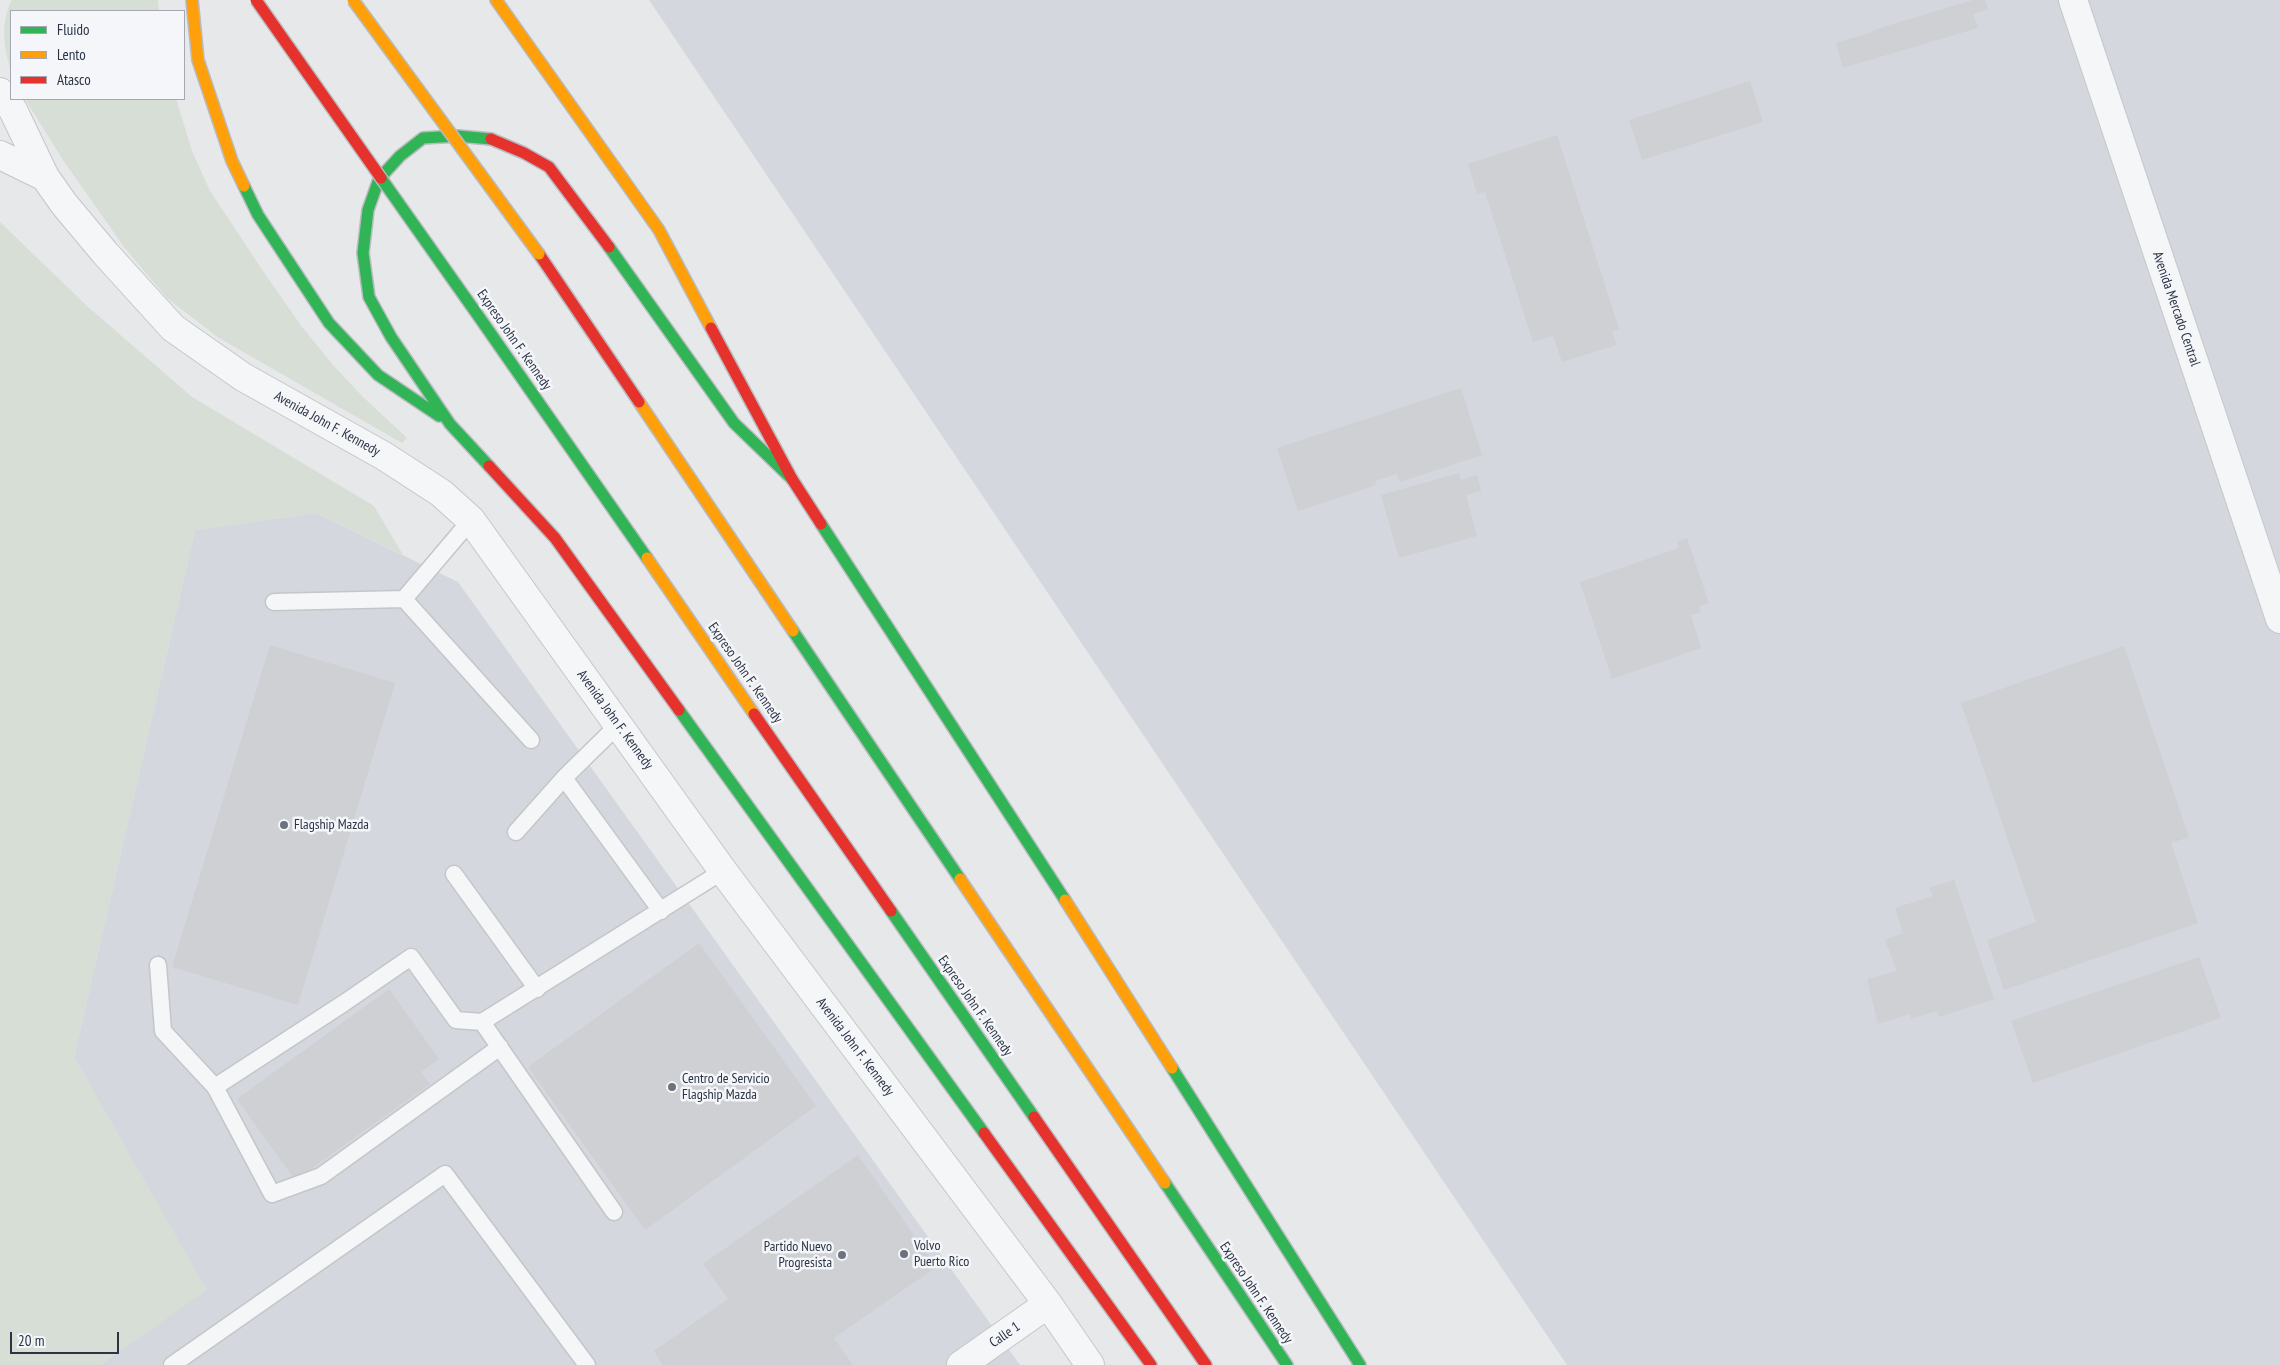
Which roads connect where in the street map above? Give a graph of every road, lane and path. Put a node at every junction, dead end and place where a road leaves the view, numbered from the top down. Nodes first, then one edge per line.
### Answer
1 (192, 0) edge
2 (256, 0) edge
3 (353, 0) edge
4 (2073, 0) edge
5 (495, 2) edge
6 (0, 82) edge
7 (7, 101) edge
8 (0, 155) edge
9 (45, 177) junction
10 (450, 424) junction
11 (792, 479) junction
12 (471, 520) junction
13 (404, 599) junction
14 (274, 602) dead end
15 (2280, 619) edge
16 (619, 724) junction
17 (531, 740) dead end
18 (564, 778) junction
19 (516, 832) dead end
20 (723, 872) junction
21 (454, 874) dead end
22 (661, 910) junction
23 (158, 965) dead end
24 (536, 990) junction
25 (482, 1022) junction
26 (500, 1047) junction
27 (215, 1087) junction
28 (614, 1212) dead end
29 (1048, 1304) junction
30 (172, 1365) edge
31 (587, 1365) edge
32 (961, 1365) edge
33 (1090, 1365) edge
34 (1151, 1365) edge
35 (1206, 1365) edge
36 (1288, 1365) edge
37 (1360, 1365) edge

1 - 10 highway
2 - 35 highway, Expreso John F. Kennedy, bridge
3 - 36 highway, Expreso John F. Kennedy, bridge
4 - 15 street, Avenida Mercado Central
5 - 11 highway
6 - 7 street, Avenida John F. Kennedy
7 - 9 street, Avenida John F. Kennedy
8 - 9 street, Avenida John F. Kennedy
9 - 12 street, Avenida John F. Kennedy
10 - 11 highway
10 - 34 highway
11 - 37 highway
12 - 13 lane
12 - 16 street, Avenida John F. Kennedy
13 - 14 lane
13 - 17 lane
16 - 18 lane
16 - 20 street, Avenida John F. Kennedy
18 - 19 lane
18 - 22 lane
20 - 22 lane
20 - 29 street, Avenida John F. Kennedy
21 - 24 lane
22 - 24 lane
23 - 27 lane
24 - 25 lane
25 - 26 lane
25 - 27 lane
26 - 27 lane
26 - 28 lane
29 - 32 street, Calle 1
29 - 33 street, Avenida John F. Kennedy
30 - 31 lane

